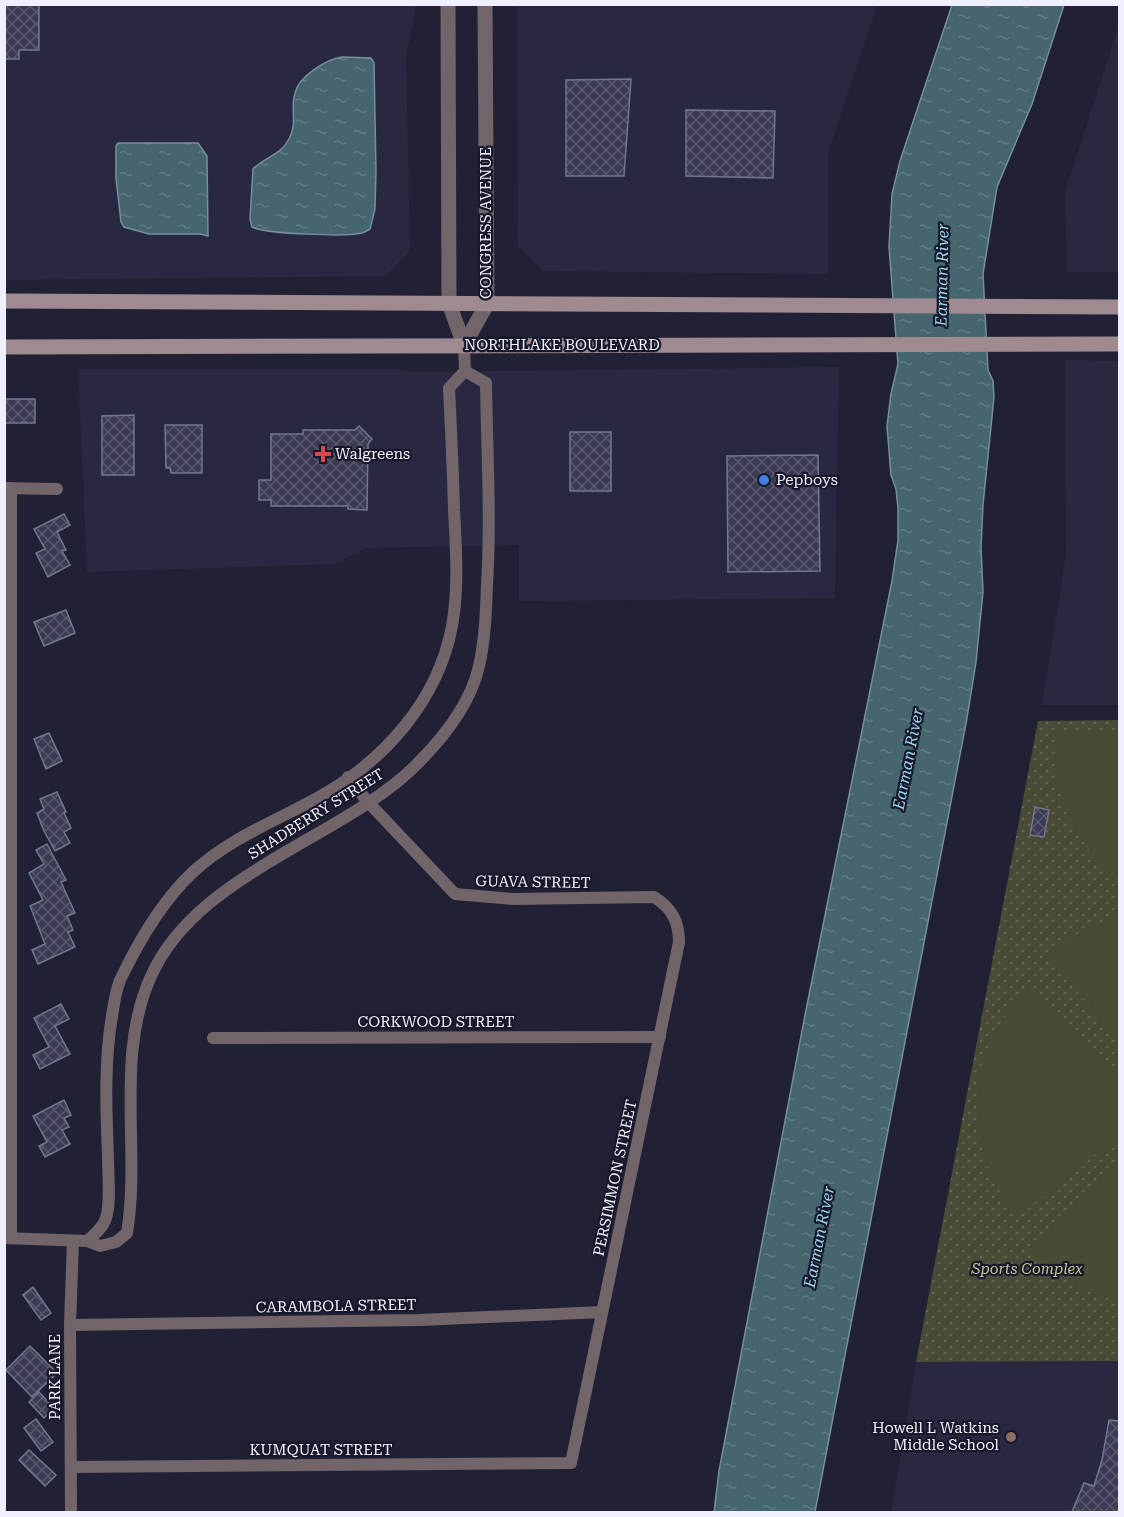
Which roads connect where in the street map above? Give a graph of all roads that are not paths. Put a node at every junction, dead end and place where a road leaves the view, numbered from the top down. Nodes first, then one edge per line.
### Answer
1 (448, 4) edge
2 (485, 4) edge
3 (4, 302) edge
4 (449, 303) junction
5 (487, 304) junction
6 (1119, 307) edge
7 (1119, 344) edge
8 (464, 345) junction
9 (4, 347) edge
10 (465, 371) junction
11 (8, 488) edge
12 (57, 489) dead end
13 (8, 617) edge
14 (8, 746) edge
15 (348, 777) junction
16 (368, 802) junction
17 (8, 874) edge
18 (664, 903) joint
19 (8, 1003) edge
20 (660, 1037) junction
21 (213, 1038) dead end
22 (8, 1238) edge
23 (73, 1241) junction
24 (87, 1241) junction
25 (602, 1312) junction
26 (70, 1325) junction
27 (571, 1463) joint
28 (71, 1467) junction
29 (71, 1512) edge

1 - 4 street
2 - 5 street, CONGRESS AVENUE
3 - 4 main road
4 - 5 main road
4 - 8 street
5 - 6 main road
5 - 8 street, CONGRESS AVENUE
7 - 8 main road, NORTHLAKE BOULEVARD
8 - 9 main road, NORTHLAKE BOULEVARD
8 - 10 street
10 - 15 street, SHADBERRY STREET
10 - 16 street, SHADBERRY STREET
11 - 12 street
11 - 13 street
13 - 14 street
14 - 17 street
15 - 16 street, GUAVA STREET
15 - 24 street, SHADBERRY STREET
16 - 18 street, GUAVA STREET
16 - 24 street, SHADBERRY STREET
17 - 19 street
18 - 20 street, PERSIMMON STREET
19 - 22 street
20 - 21 street, CORKWOOD STREET
20 - 25 street, PERSIMMON STREET
22 - 23 street, SHADBERRY STREET
23 - 24 street, SHADBERRY STREET
23 - 26 street, PARK LANE
25 - 26 street, CARAMBOLA STREET
25 - 27 street, PERSIMMON STREET
26 - 28 street, PARK LANE
27 - 28 street, KUMQUAT STREET
28 - 29 street, PARK LANE

